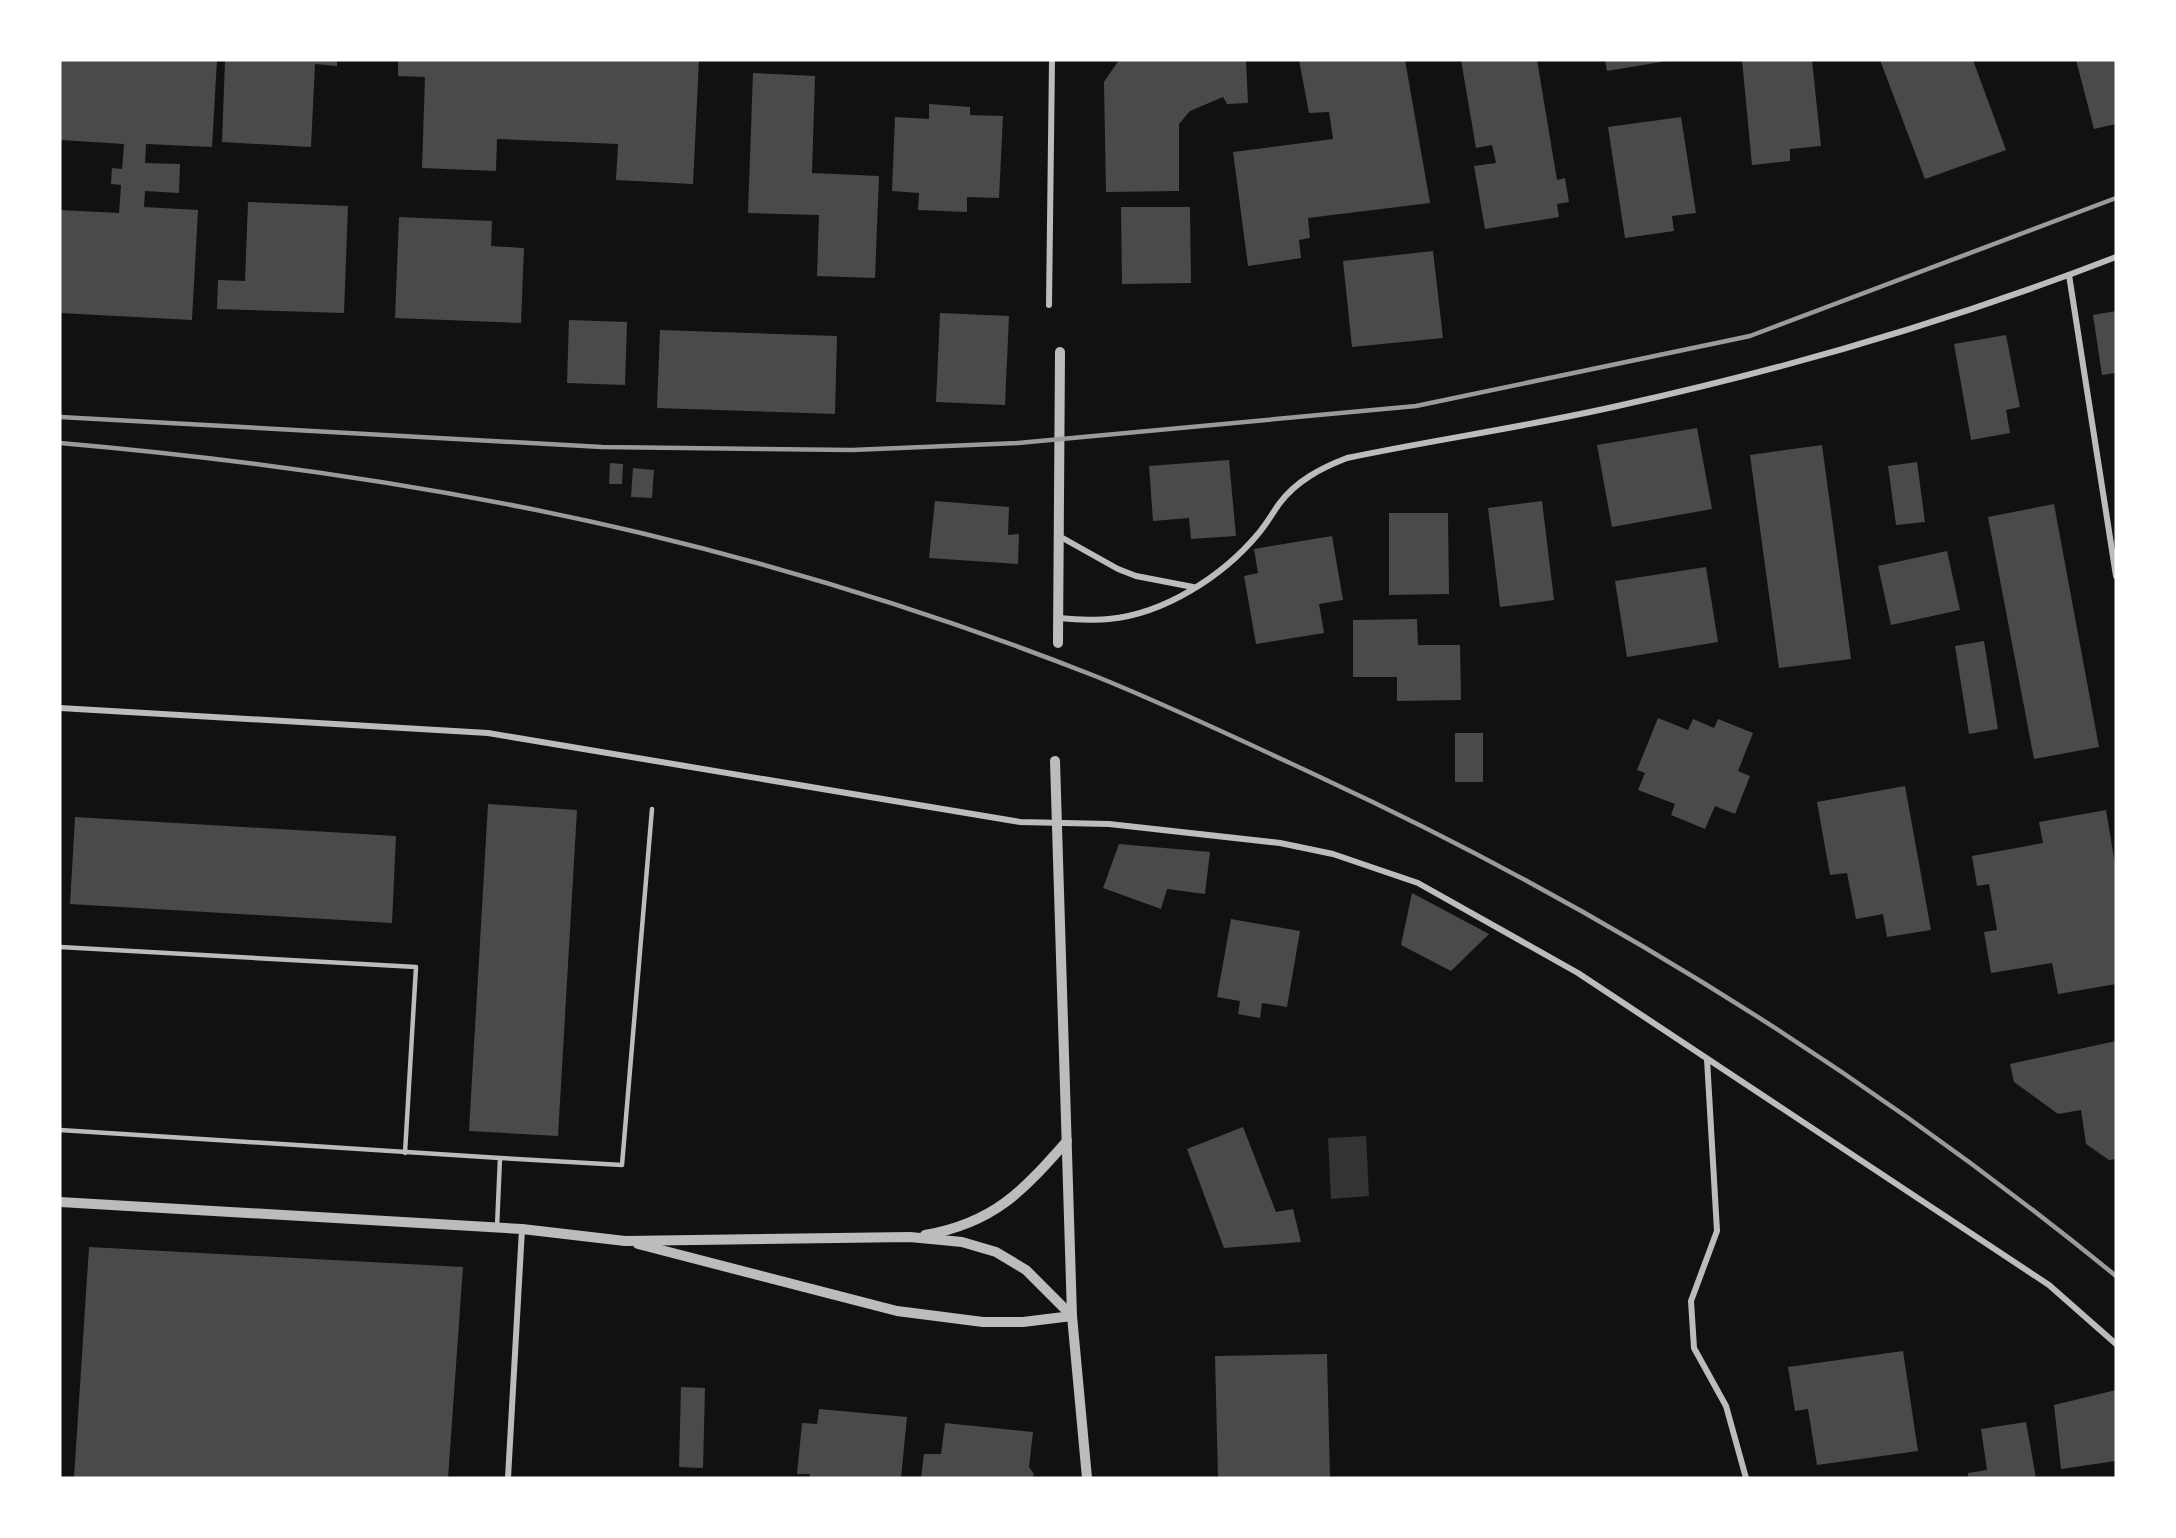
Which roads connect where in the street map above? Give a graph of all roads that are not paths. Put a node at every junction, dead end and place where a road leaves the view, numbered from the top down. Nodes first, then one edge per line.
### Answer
1 (1052, 60) edge
2 (2116, 257) edge
3 (2070, 275) junction
4 (1049, 305) dead end
5 (1060, 352) dead end
6 (1059, 536) junction
7 (2116, 576) edge
8 (1194, 588) junction
9 (1058, 618) junction
10 (1058, 643) dead end
11 (60, 708) edge
12 (1055, 761) dead end
13 (652, 809) dead end
14 (60, 947) edge
15 (1707, 1059) junction
16 (60, 1130) edge
17 (1067, 1141) junction
18 (405, 1153) junction
19 (500, 1158) junction
20 (60, 1202) edge
21 (497, 1227) junction
22 (522, 1229) junction
23 (910, 1237) junction
24 (625, 1241) junction
25 (1072, 1316) junction
26 (2116, 1344) edge
27 (508, 1478) edge
28 (1087, 1478) edge
29 (1746, 1478) edge

1 - 4 street
2 - 3 street
3 - 7 street
3 - 8 street
5 - 6 street
6 - 8 street
6 - 9 street
8 - 9 street
9 - 10 street
11 - 15 street
12 - 17 street
13 - 19 lane
14 - 18 lane
15 - 26 street
15 - 29 street
16 - 18 lane
17 - 23 street
17 - 25 street
18 - 19 lane
19 - 21 lane
20 - 21 street
21 - 22 street
22 - 24 street
22 - 27 street
23 - 24 street
23 - 25 street
24 - 25 street
25 - 28 street

